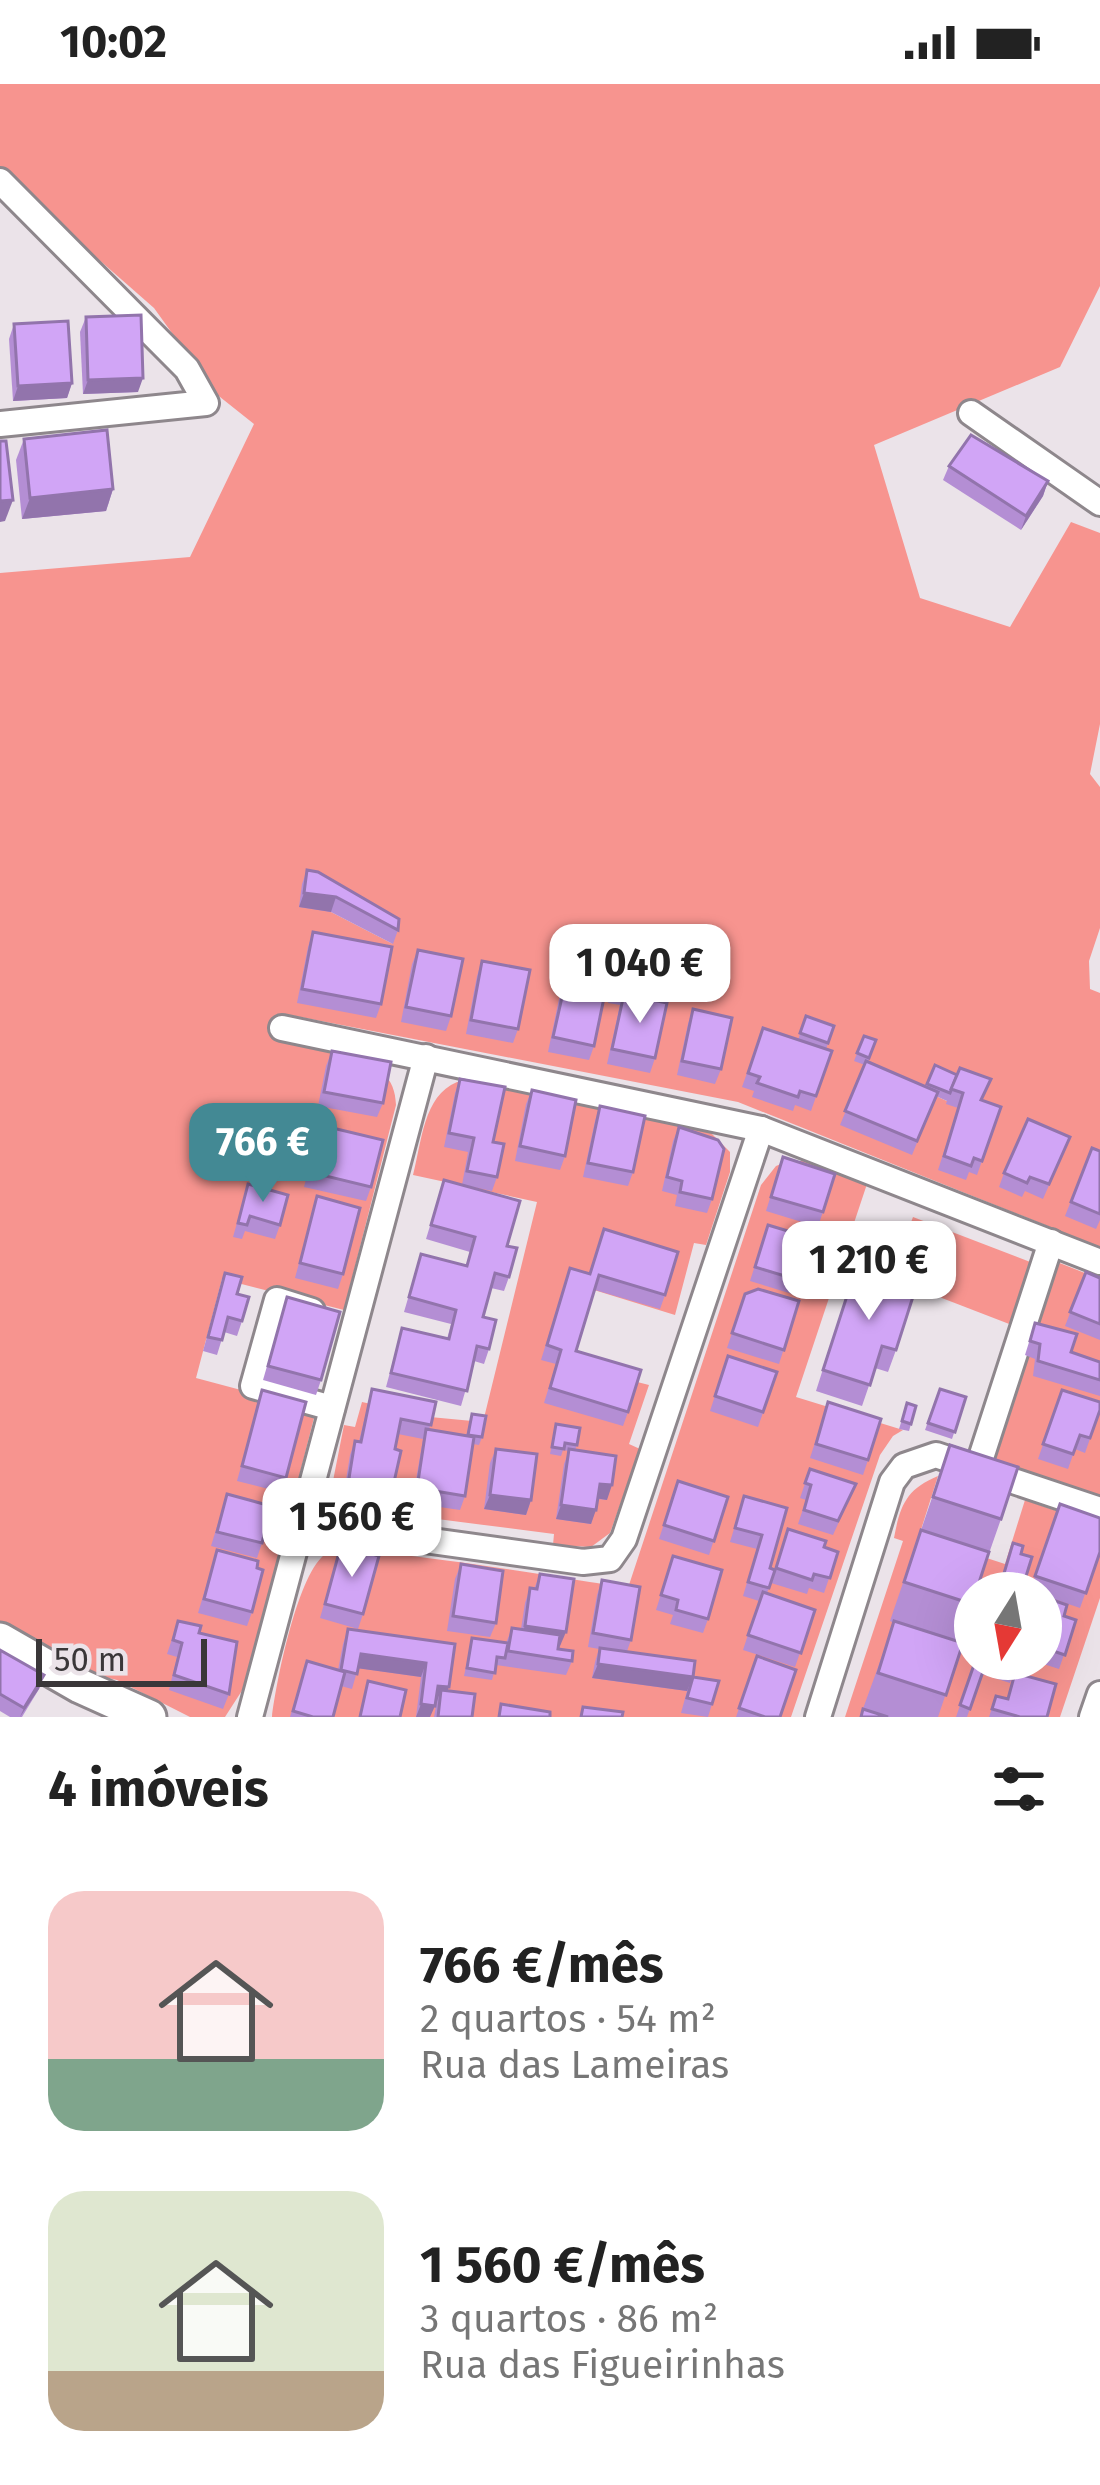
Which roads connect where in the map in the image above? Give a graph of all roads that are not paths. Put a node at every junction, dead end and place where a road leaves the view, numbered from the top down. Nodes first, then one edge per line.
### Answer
1 (0, 181) edge
2 (970, 413) dead end
3 (0, 424) edge
4 (1100, 503) edge
5 (282, 1028) dead end
6 (426, 1057) junction
7 (761, 1129) junction
8 (1051, 1242) junction
9 (1100, 1262) edge
10 (355, 1323) junction
11 (332, 1408) junction
12 (977, 1467) junction
13 (1100, 1510) edge
14 (302, 1523) junction
15 (0, 1640) edge
16 (1100, 1694) edge
17 (149, 1717) edge
18 (250, 1717) edge
19 (818, 1717) edge
20 (1093, 1717) edge

1 - 3 street
2 - 4 street
5 - 6 street
6 - 7 street
6 - 10 street
7 - 8 street
7 - 14 street
8 - 9 street
8 - 12 street
10 - 11 street
10 - 11 street
11 - 14 street
12 - 13 street
12 - 19 street
14 - 18 street
15 - 17 street
16 - 20 street

